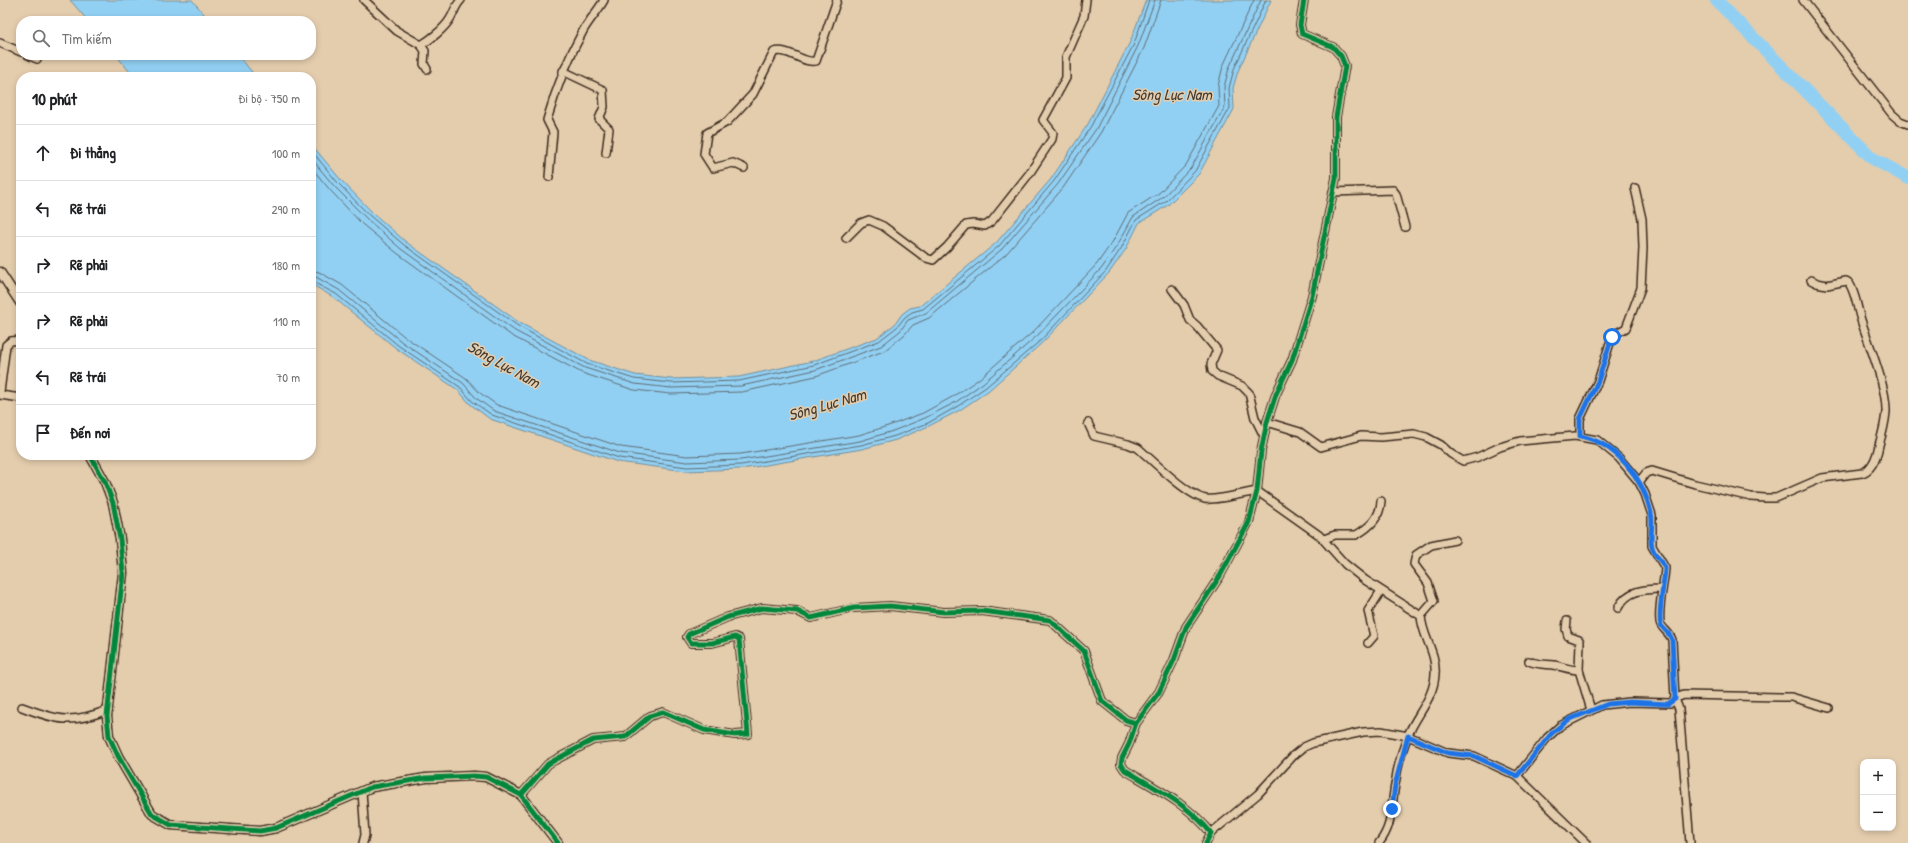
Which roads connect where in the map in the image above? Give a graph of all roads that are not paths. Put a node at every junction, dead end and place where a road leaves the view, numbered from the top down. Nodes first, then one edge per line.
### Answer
1 (364, 0) edge
2 (461, 0) edge
3 (604, 0) edge
4 (837, 0) edge
5 (1086, 0) edge
6 (1304, 0) edge
7 (1803, 0) edge
8 (0, 43) edge
9 (421, 45) junction
10 (16, 50) edge
11 (427, 69) dead end
12 (563, 71) junction
13 (1908, 124) edge
14 (606, 153) dead end
15 (744, 168) dead end
16 (549, 177) dead end
17 (1635, 188) dead end
18 (1333, 192) junction
19 (1405, 227) dead end
20 (846, 238) dead end
21 (0, 272) edge
22 (1811, 280) dead end
23 (1172, 289) dead end
24 (16, 296) edge
25 (16, 341) edge
26 (0, 392) edge
27 (0, 395) edge
28 (16, 397) edge
29 (1267, 422) junction
30 (1088, 423) dead end
31 (1264, 436) junction
32 (1580, 436) junction
33 (93, 460) edge
34 (1639, 482) junction
35 (1257, 491) junction
36 (1381, 501) dead end
37 (1324, 539) junction
38 (1455, 540) dead end
39 (1662, 589) junction
40 (1381, 591) junction
41 (1618, 608) dead end
42 (1421, 616) junction
43 (1567, 621) dead end
44 (1368, 643) dead end
45 (1529, 661) dead end
46 (1579, 670) junction
47 (1675, 699) junction
48 (22, 706) dead end
49 (1829, 708) dead end
50 (108, 710) junction
51 (1591, 710) junction
52 (1136, 722) junction
53 (1408, 736) junction
54 (1517, 776) junction
55 (362, 791) junction
56 (521, 795) junction
57 (1211, 833) junction
58 (364, 843) edge
59 (558, 843) edge
60 (1206, 843) edge
61 (1379, 843) edge
62 (1586, 843) edge
63 (1690, 843) edge

1 - 9 street
2 - 9 street
3 - 12 street
4 - 15 street
5 - 20 street
6 - 18 street
7 - 13 street
8 - 10 street
9 - 11 street
12 - 14 street
12 - 16 street
17 - 32 street
18 - 19 street
18 - 29 street
21 - 24 street
22 - 34 street
23 - 31 street
25 - 26 street
27 - 28 street
29 - 31 street
29 - 32 street
30 - 35 street
31 - 35 street
32 - 34 street
33 - 50 street
34 - 39 street
35 - 37 street
35 - 52 street
36 - 37 street
37 - 40 street
38 - 42 street
39 - 41 street
39 - 47 street
40 - 42 street
40 - 44 street
42 - 53 street
43 - 46 street
45 - 46 street
46 - 51 street
47 - 49 street
47 - 51 street
47 - 63 street
48 - 50 street
50 - 55 street
51 - 54 street
52 - 56 street
52 - 57 street
53 - 54 street
53 - 57 street
53 - 61 street
54 - 62 street
55 - 56 street
55 - 58 street
56 - 59 street
57 - 60 street

